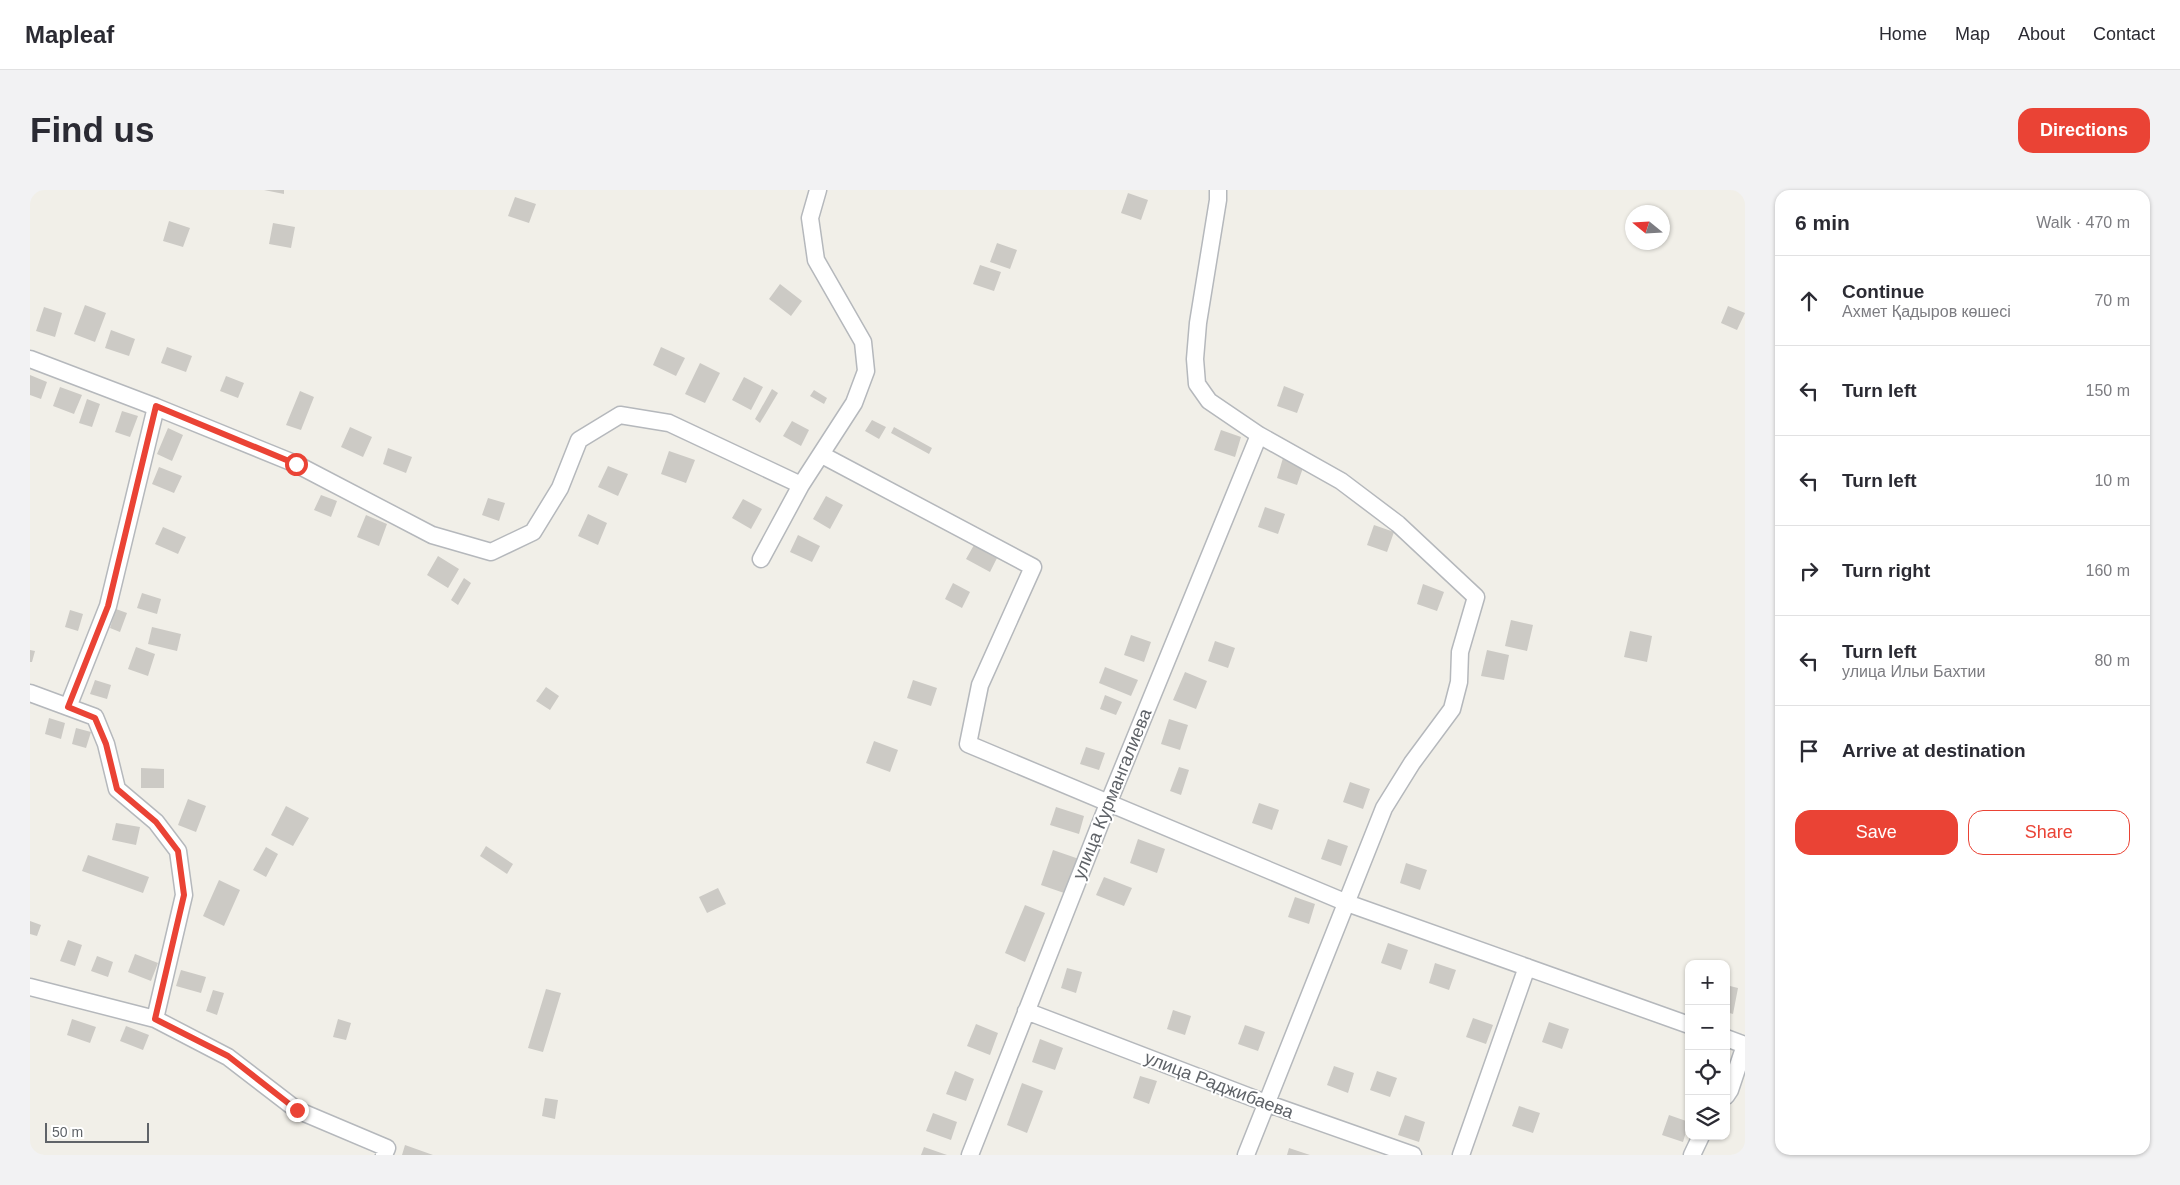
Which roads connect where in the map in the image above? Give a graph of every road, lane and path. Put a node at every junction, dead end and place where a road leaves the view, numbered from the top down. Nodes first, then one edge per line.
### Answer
1 (818, 190) edge
2 (1218, 190) edge
3 (30, 359) edge
4 (156, 406) junction
5 (1259, 435) junction
6 (822, 455) junction
7 (802, 485) junction
8 (761, 559) dead end
9 (30, 693) edge
10 (68, 707) junction
11 (1108, 804) junction
12 (1347, 903) junction
13 (1527, 967) junction
14 (30, 987) edge
15 (1026, 1011) junction
16 (155, 1019) junction
17 (1685, 1024) edge
18 (1730, 1039) edge
19 (1745, 1044) edge
20 (1727, 1095) edge
21 (1266, 1103) junction
22 (1698, 1140) edge
23 (384, 1155) edge
24 (970, 1155) edge
25 (1246, 1155) edge
26 (1413, 1155) edge
27 (1461, 1155) edge
28 (1692, 1155) edge

1 - 6 street
2 - 5 street
3 - 4 street
4 - 7 street
4 - 10 street
5 - 11 street, улица Курмангалиева
5 - 12 street
6 - 7 street
6 - 11 street
7 - 8 street
9 - 10 street
10 - 16 street
11 - 12 street
11 - 15 street, улица Курмангалиева
12 - 13 street
12 - 21 street
13 - 17 street
13 - 27 street
14 - 16 street
15 - 21 street, улица Раджибаева
15 - 24 street, улица Курмангалиева
16 - 23 street
18 - 19 street
19 - 20 street
21 - 25 street
21 - 26 street, улица Раджибаева
22 - 28 street

